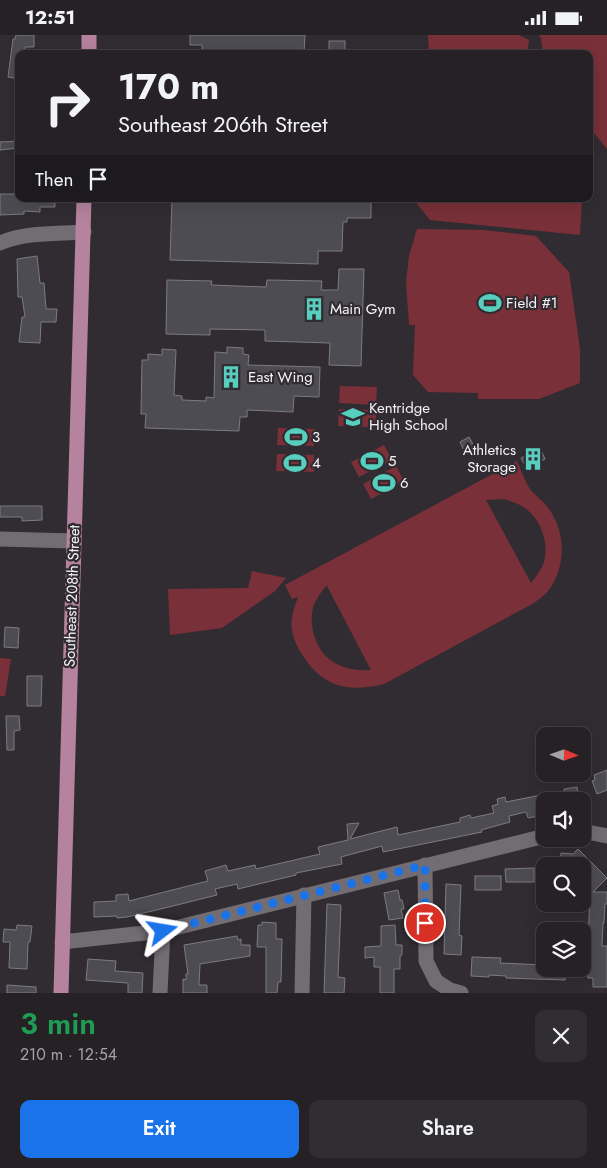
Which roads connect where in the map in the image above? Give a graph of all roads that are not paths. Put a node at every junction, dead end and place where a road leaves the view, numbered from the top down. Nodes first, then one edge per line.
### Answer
1 (89, 35) edge
2 (89, 50) edge
3 (84, 202) edge
4 (84, 232) junction
5 (0, 243) edge
6 (0, 539) edge
7 (74, 541) junction
8 (591, 833) edge
9 (607, 836) edge
10 (536, 838) edge
11 (425, 865) junction
12 (304, 895) junction
13 (163, 931) junction
14 (62, 942) junction
15 (61, 993) edge
16 (160, 993) edge
17 (302, 993) edge
18 (461, 993) edge

1 - 2 main road
3 - 4 main road, Southeast 208th Street
4 - 5 street
4 - 7 main road, Southeast 208th Street
6 - 7 street
7 - 14 main road, Southeast 208th Street
8 - 9 street
10 - 11 street
11 - 12 street
11 - 18 street
12 - 13 street
12 - 17 street
13 - 14 street
13 - 16 street
14 - 15 main road, Southeast 208th Street

